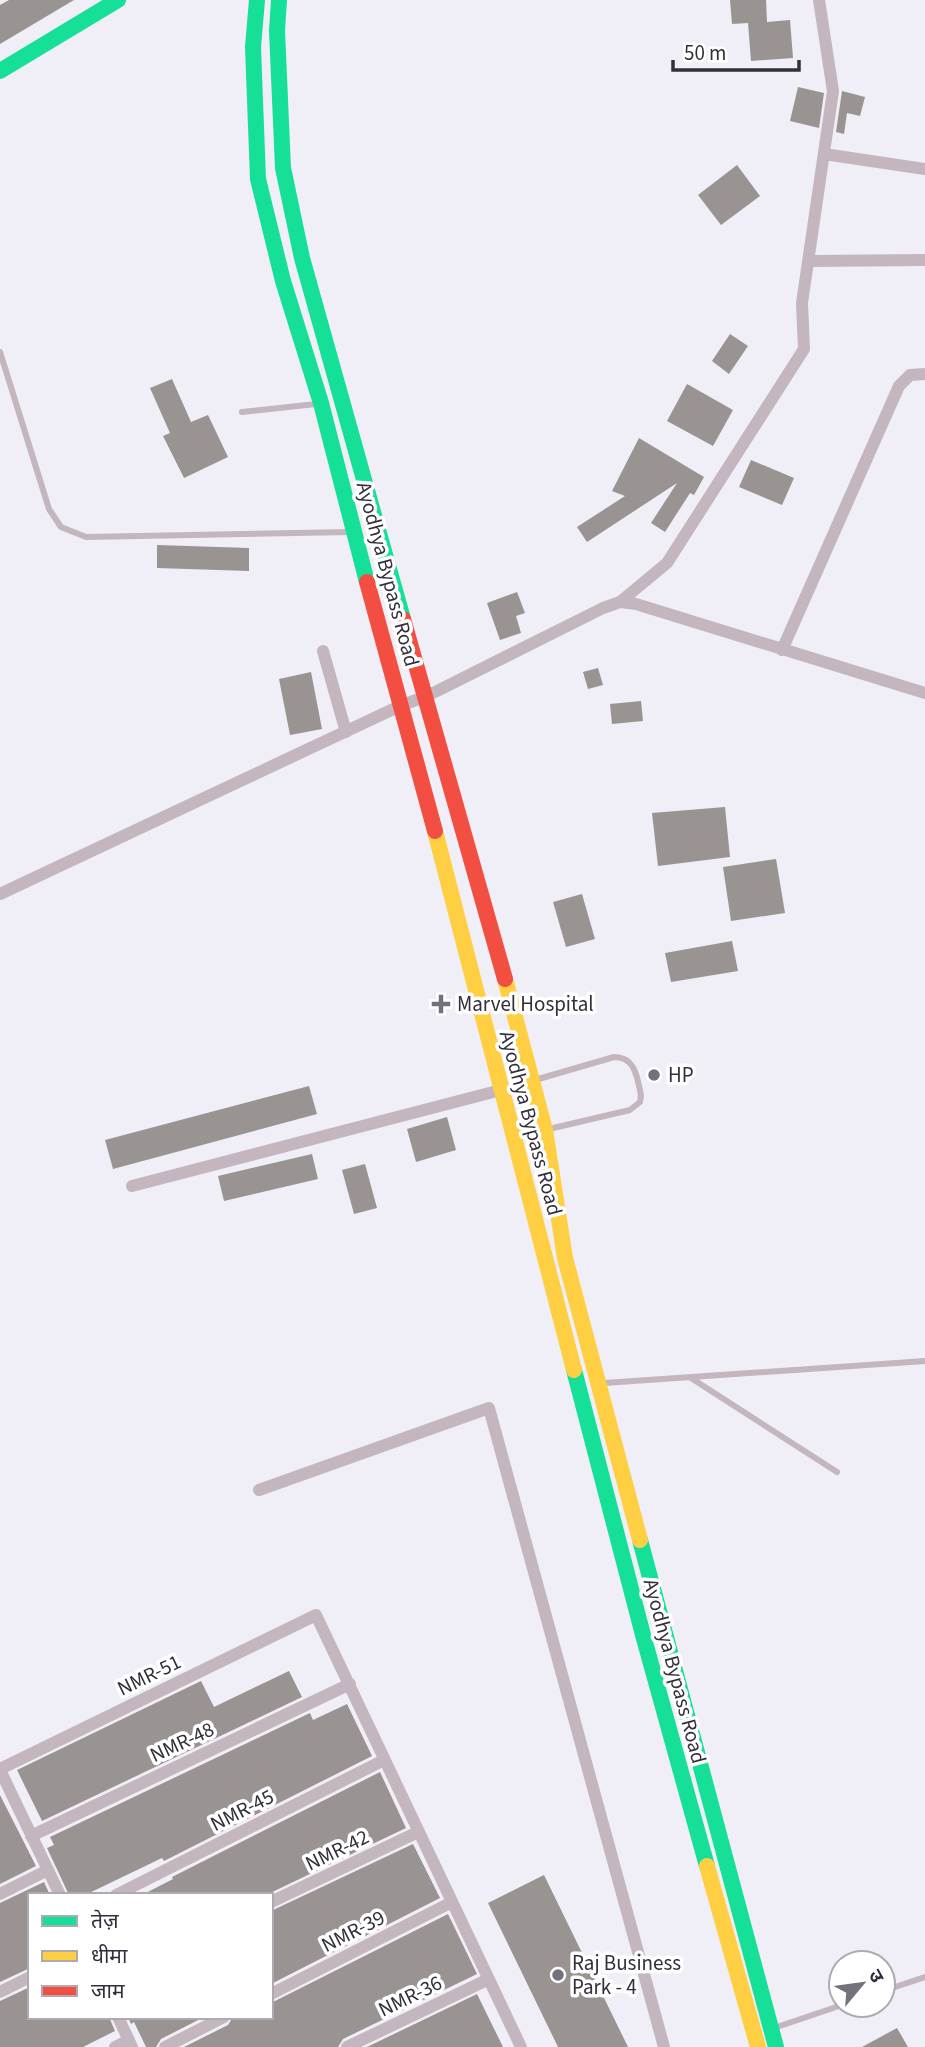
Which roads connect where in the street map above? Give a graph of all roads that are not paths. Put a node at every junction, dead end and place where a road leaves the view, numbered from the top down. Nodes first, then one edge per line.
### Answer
1 (118, 0) edge
2 (257, 0) edge
3 (279, 0) edge
4 (819, 0) edge
5 (0, 71) edge
6 (824, 154) junction
7 (925, 169) edge
8 (925, 260) edge
9 (808, 261) junction
10 (0, 352) edge
11 (925, 374) edge
12 (321, 403) junction
13 (242, 412) dead end
14 (353, 532) junction
15 (620, 602) junction
16 (782, 650) junction
17 (323, 651) dead end
18 (925, 693) edge
19 (425, 697) junction
20 (402, 705) junction
21 (346, 732) junction
22 (0, 894) edge
23 (533, 1081) junction
24 (501, 1090) junction
25 (545, 1130) junction
26 (514, 1138) junction
27 (132, 1186) dead end
28 (925, 1361) edge
29 (689, 1377) junction
30 (598, 1383) junction
31 (837, 1472) dead end
32 (259, 1490) dead end
33 (350, 1684) junction
34 (384, 1760) junction
35 (0, 1770) edge
36 (4, 1790) edge
37 (418, 1832) junction
38 (31, 1836) junction
39 (48, 1870) junction
40 (59, 1893) edge
41 (120, 1893) edge
42 (0, 1894) edge
43 (273, 1901) edge
44 (452, 1902) junction
45 (925, 1977) edge
46 (28, 1978) edge
47 (489, 1979) junction
48 (897, 1986) edge
49 (0, 1992) edge
50 (273, 1993) edge
51 (827, 2012) edge
52 (119, 2019) edge
53 (220, 2019) edge
54 (773, 2038) edge
55 (131, 2044) edge
56 (115, 2047) edge
57 (165, 2047) edge
58 (347, 2047) edge
59 (521, 2047) edge
60 (664, 2047) edge
61 (757, 2047) edge

1 - 5 main road
2 - 12 main road, Ayodhya Bypass Road
3 - 19 main road, Ayodhya Bypass Road
4 - 6 street
6 - 7 street
6 - 9 street
8 - 9 street
9 - 15 street
10 - 14 lane
11 - 16 street
12 - 13 lane
12 - 14 main road, Ayodhya Bypass Road
14 - 20 main road, Ayodhya Bypass Road
15 - 16 street
15 - 19 street
16 - 18 street
17 - 21 street
19 - 20 street
19 - 23 main road, Ayodhya Bypass Road
20 - 21 street
20 - 24 main road, Ayodhya Bypass Road
21 - 22 street
23 - 24 main road
23 - 25 main road, Ayodhya Bypass Road
23 - 25 lane
24 - 26 main road, Ayodhya Bypass Road
24 - 27 street
25 - 26 main road
25 - 30 main road, Ayodhya Bypass Road
26 - 61 main road, Ayodhya Bypass Road
28 - 29 lane
29 - 30 lane
29 - 31 lane
30 - 54 main road, Ayodhya Bypass Road
32 - 60 street
33 - 34 street
33 - 35 street, NMR-51
33 - 38 street, NMR-48
34 - 37 street
34 - 41 street, NMR-45
35 - 36 street
36 - 38 street
37 - 43 street, NMR-42
37 - 44 street
38 - 39 street
39 - 40 street
39 - 42 street
44 - 47 street
44 - 50 street, NMR-39
45 - 48 lane
46 - 49 street
47 - 58 street, NMR-36
47 - 59 street
51 - 54 lane
52 - 55 street
53 - 57 street
54 - 61 street
55 - 56 street

